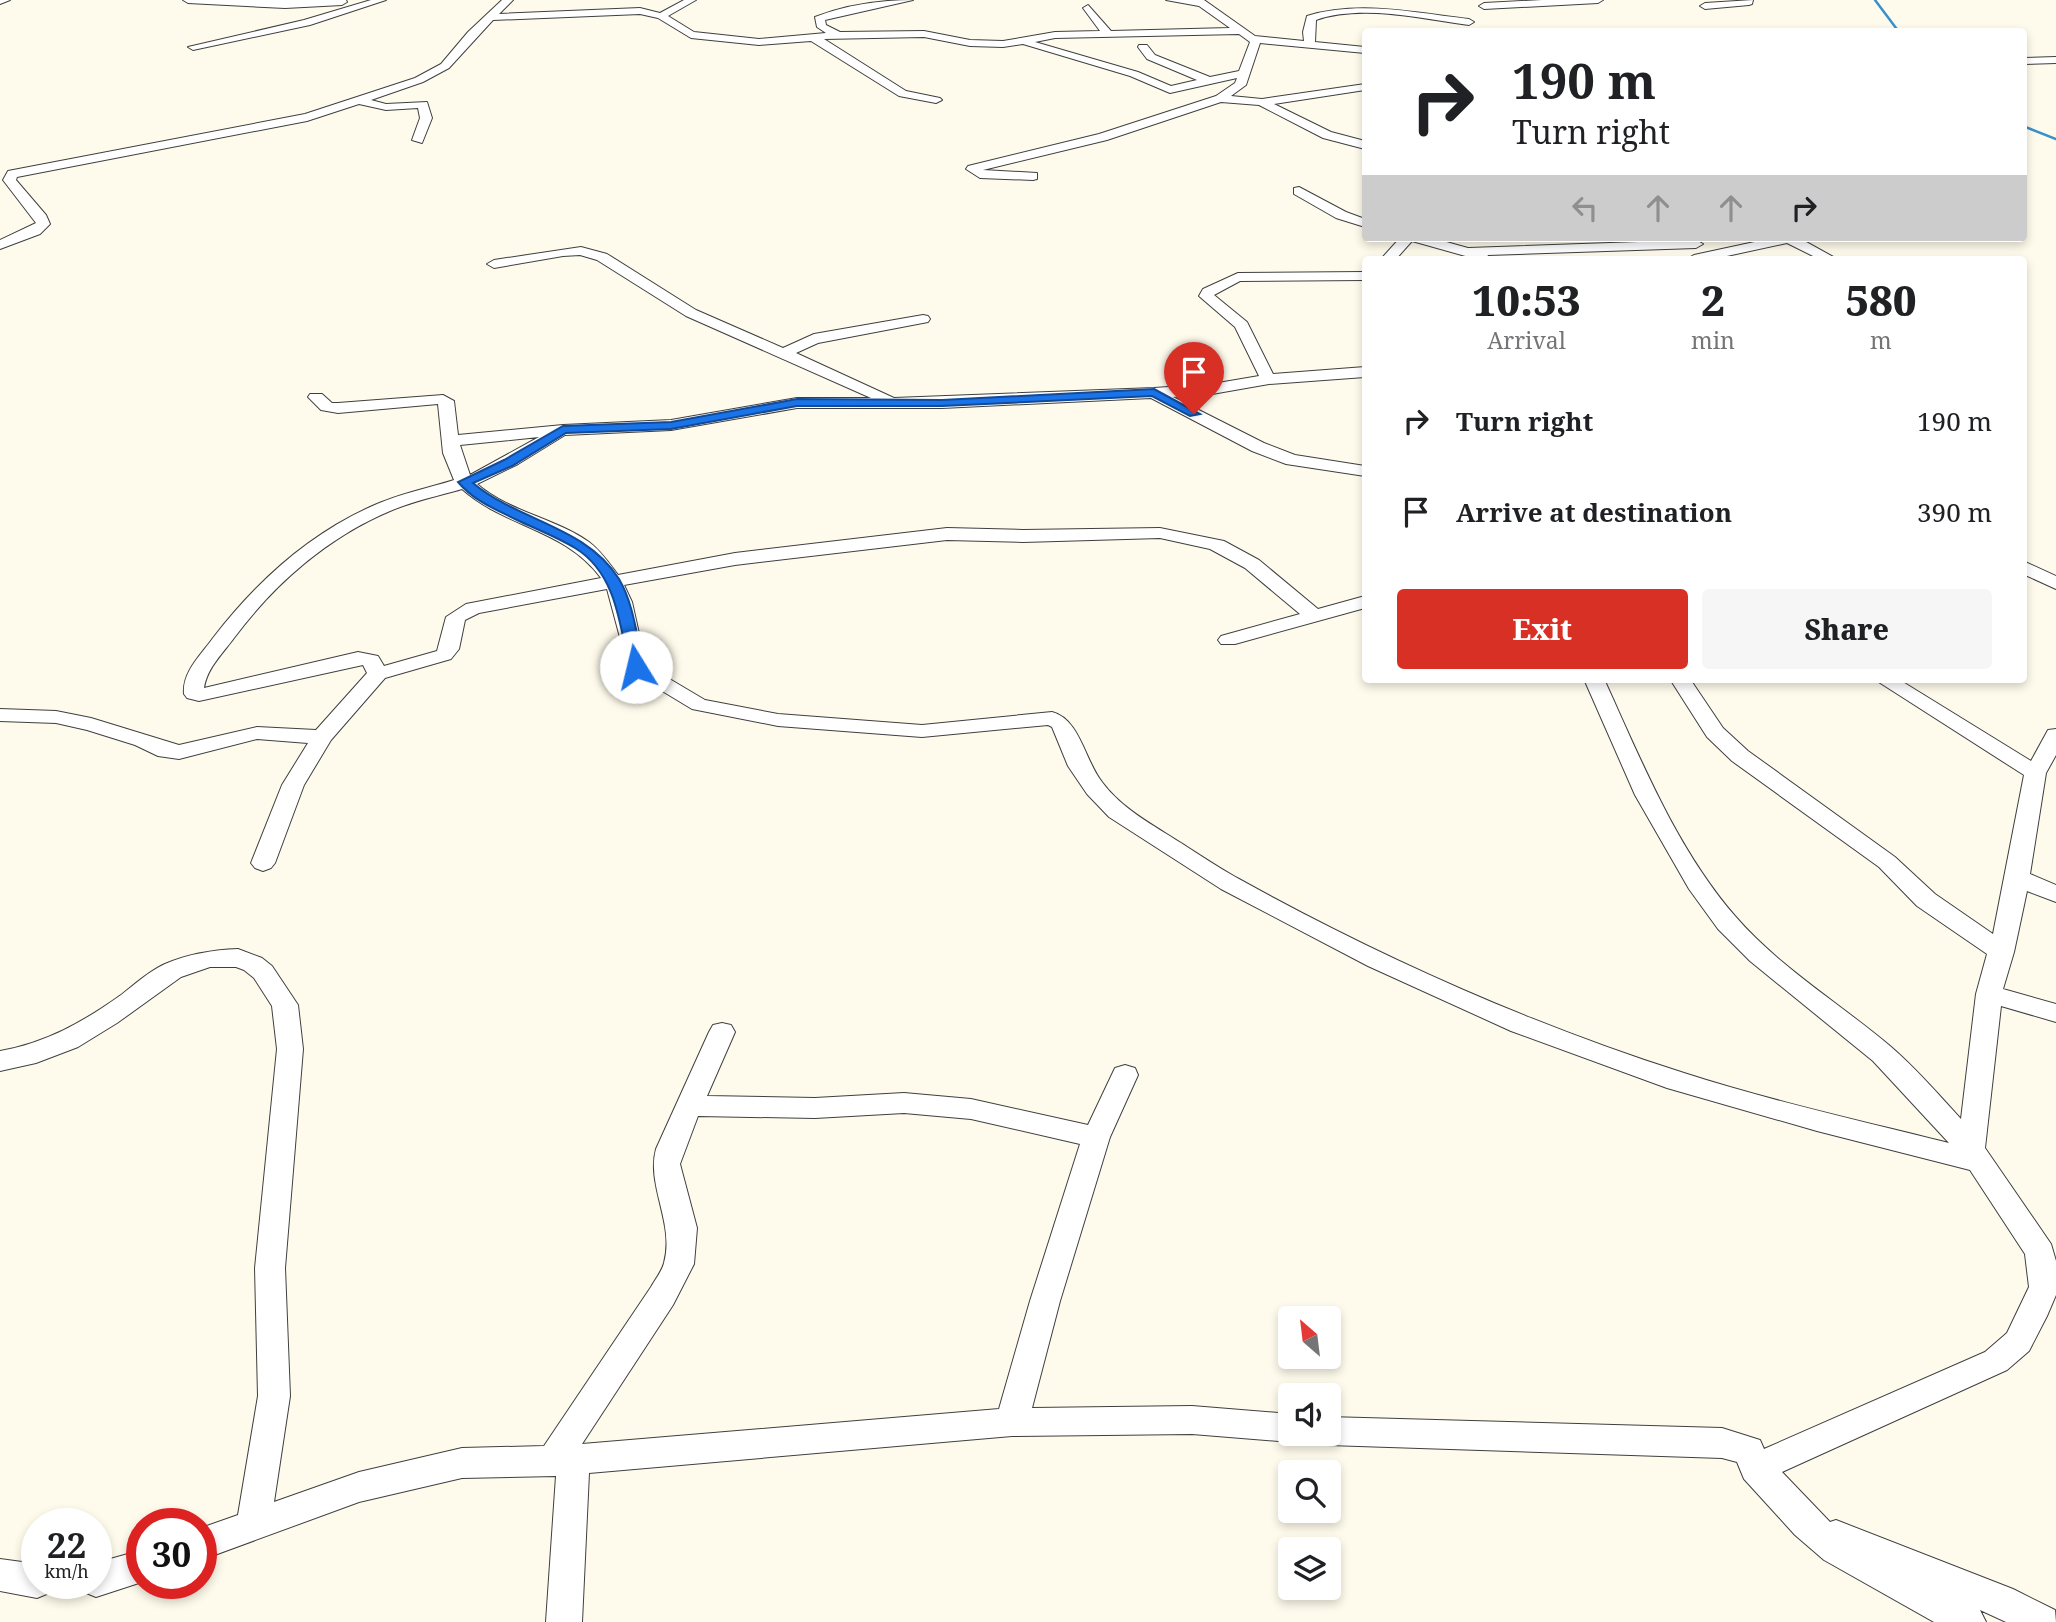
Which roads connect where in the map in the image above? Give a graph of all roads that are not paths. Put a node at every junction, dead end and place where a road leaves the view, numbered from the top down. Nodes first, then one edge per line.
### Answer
1 (188, 0) edge
2 (366, 0) edge
3 (381, 0) edge
4 (508, 0) edge
5 (691, 0) edge
6 (1171, 0) edge
7 (1347, 0) edge
8 (1473, 0) edge
9 (1598, 0) edge
10 (1744, 0) edge
11 (1200, 2) edge
12 (1484, 6) junction
13 (1705, 6) dead end
14 (910, 8) edge
15 (1088, 9) dead end
16 (1330, 12) junction
17 (661, 16) junction
18 (492, 17) junction
19 (1469, 22) junction
20 (1464, 28) edge
21 (1239, 30) junction
22 (1183, 32) junction
23 (924, 34) junction
24 (1108, 34) junction
25 (838, 35) junction
26 (814, 38) junction
27 (1257, 40) junction
28 (1024, 42) junction
29 (1310, 44) junction
30 (193, 47) dead end
31 (1347, 47) junction
32 (1362, 50) edge
33 (1095, 51) dead end
34 (1069, 54) junction
35 (2056, 60) edge
36 (1355, 61) dead end
37 (2027, 61) edge
38 (1243, 74) junction
39 (1211, 82) junction
40 (1362, 88) edge
41 (1220, 98) junction
42 (359, 100) junction
43 (936, 100) dead end
44 (1262, 102) junction
45 (418, 140) dead end
46 (1362, 144) edge
47 (5, 160) dead end
48 (48, 166) junction
49 (1033, 176) dead end
50 (1299, 191) dead end
51 (1362, 222) edge
52 (1403, 242) edge
53 (1431, 242) edge
54 (1773, 242) edge
55 (1798, 242) edge
56 (0, 245) edge
57 (1694, 247) edge
58 (1469, 252) junction
59 (1391, 256) edge
60 (1483, 256) edge
61 (1709, 256) edge
62 (1824, 256) edge
63 (494, 264) dead end
64 (1362, 276) edge
65 (923, 319) dead end
66 (785, 353) junction
67 (1362, 372) edge
68 (1269, 379) junction
69 (1154, 393) junction
70 (316, 397) dead end
71 (896, 403) junction
72 (563, 430) junction
73 (450, 441) junction
74 (1362, 471) edge
75 (464, 482) junction
76 (2027, 570) edge
77 (613, 580) junction
78 (2056, 583) edge
79 (1362, 603) edge
80 (1316, 617) junction
81 (1228, 640) dead end
82 (378, 674) junction
83 (1596, 683) edge
84 (1683, 683) edge
85 (1890, 683) edge
86 (0, 715) edge
87 (2056, 734) edge
88 (322, 737) junction
89 (2035, 774) junction
90 (263, 863) dead end
91 (2016, 877) junction
92 (2056, 894) edge
93 (2002, 952) junction
94 (1989, 994) junction
95 (2056, 1013) edge
96 (722, 1032) dead end
97 (0, 1061) edge
98 (1125, 1075) dead end
99 (690, 1106) junction
100 (1096, 1137) junction
101 (1974, 1155) junction
102 (1012, 1422) junction
103 (1278, 1428) edge
104 (1341, 1431) edge
105 (563, 1460) junction
106 (1756, 1468) junction
107 (1807, 1524) junction
108 (253, 1525) junction
109 (217, 1538) edge
110 (0, 1575) edge
111 (21, 1578) edge
112 (564, 1622) edge
113 (1968, 1622) edge
114 (2042, 1622) edge

1 - 2 street
3 - 30 street
4 - 18 street
5 - 17 street
6 - 11 street
7 - 16 street
8 - 12 street
9 - 12 street
10 - 13 street
11 - 21 street
12 - 19 street
14 - 23 street
14 - 25 street
15 - 24 street
16 - 19 street
16 - 29 street
17 - 18 street
17 - 26 street
18 - 42 street
19 - 20 street
21 - 22 street
21 - 27 street
22 - 24 street
22 - 39 street
23 - 25 street
23 - 28 street
24 - 28 street
25 - 26 street
26 - 43 street
27 - 29 street
27 - 38 street
28 - 34 street
29 - 31 street
31 - 32 street
31 - 36 street
33 - 34 street
34 - 39 street
35 - 37 street
38 - 39 street
38 - 41 street
40 - 44 street
41 - 44 street
41 - 49 street
42 - 45 street
42 - 48 street
44 - 46 street
47 - 48 street
48 - 56 street
50 - 51 street
52 - 59 street
53 - 58 street
54 - 61 street
55 - 62 street
57 - 58 street
58 - 60 street
63 - 66 street
64 - 68 street
65 - 66 street
66 - 71 street
67 - 68 street
68 - 69 street
69 - 71 street
69 - 74 street
70 - 73 street
71 - 72 street
72 - 73 street
72 - 75 street
73 - 75 street
75 - 77 street
75 - 82 street
76 - 78 street
77 - 80 street
77 - 82 street
77 - 101 street
79 - 80 street
80 - 81 street
82 - 88 street
83 - 101 street
84 - 93 street
85 - 89 street
86 - 88 street
87 - 89 street
88 - 90 street
89 - 91 street
91 - 92 street
91 - 93 street
93 - 94 street
94 - 95 street
94 - 101 street
96 - 99 street
97 - 108 street
98 - 100 street
99 - 100 street
99 - 105 street
100 - 102 street
101 - 106 street
102 - 103 street
102 - 105 street
104 - 106 street
105 - 108 street
105 - 112 street
106 - 107 street
107 - 113 street
107 - 114 street
108 - 109 street
110 - 111 street

